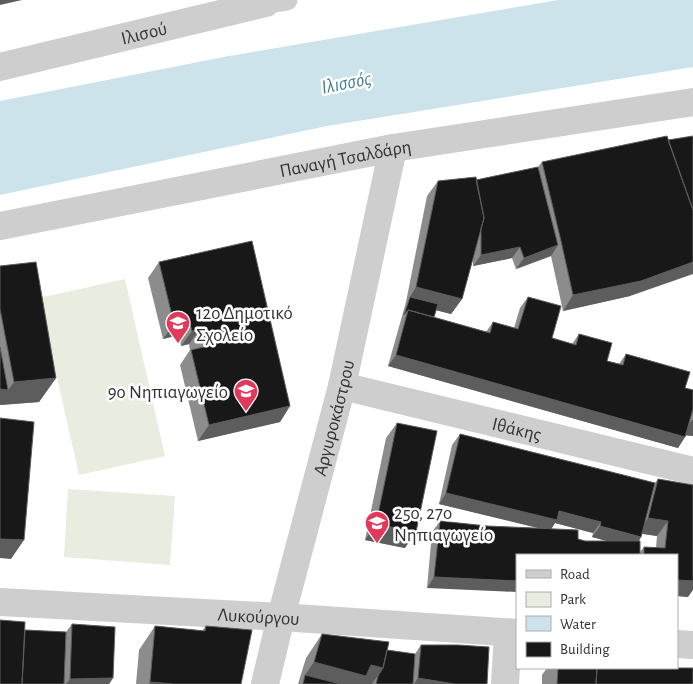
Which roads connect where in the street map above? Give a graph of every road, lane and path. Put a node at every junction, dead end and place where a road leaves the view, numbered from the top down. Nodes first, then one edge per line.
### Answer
1 (272, 1) edge
2 (0, 66) edge
3 (693, 102) edge
4 (393, 148) junction
5 (0, 226) edge
6 (342, 386) junction
7 (693, 471) edge
8 (0, 602) edge
9 (281, 617) junction
10 (512, 633) edge
11 (678, 644) edge
12 (693, 645) edge
13 (265, 684) edge
14 (505, 684) edge

1 - 2 street, Ιλισού
3 - 4 street, Παναγή Τσαλδάρη
4 - 5 street, Παναγή Τσαλδάρη
4 - 6 street, Αργυροκάστρου
6 - 7 street, Ιθάκης
6 - 9 street, Αργυροκάστρου
8 - 9 street, Λυκούργου
9 - 10 street, Λυκούργου
9 - 13 street, Αργυροκάστρου
10 - 14 street
11 - 12 street

